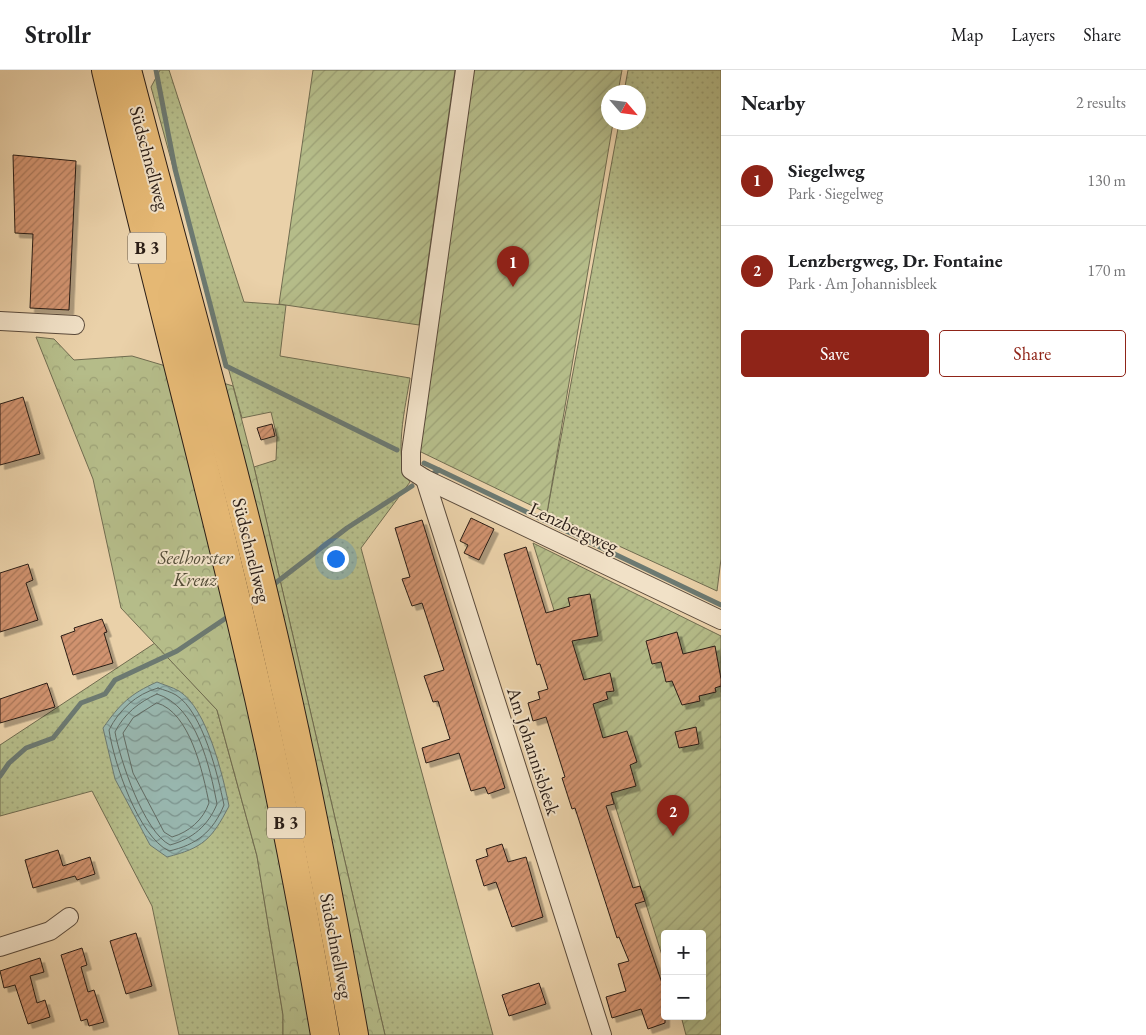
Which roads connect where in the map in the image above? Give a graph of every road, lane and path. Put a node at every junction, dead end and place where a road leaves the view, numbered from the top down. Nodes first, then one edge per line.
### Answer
1 (106, 70) edge
2 (126, 70) edge
3 (465, 70) edge
4 (0, 321) edge
5 (75, 325) dead end
6 (207, 421) junction
7 (418, 474) junction
8 (721, 620) edge
9 (68, 917) dead end
10 (0, 947) edge
11 (342, 969) junction
12 (319, 997) junction
13 (317, 1035) edge
14 (325, 1035) edge
15 (354, 1035) edge
16 (364, 1035) edge
17 (602, 1035) edge

1 - 6 highway, Südschnellweg / B 3
2 - 6 highway, Südschnellweg / B 3
3 - 7 street, Am Johannisbleek
4 - 5 street
6 - 11 highway, Südschnellweg / B 3
6 - 12 highway, Südschnellweg / B 3
7 - 8 street, Lenzbergweg
7 - 17 street, Am Johannisbleek
9 - 10 street
11 - 15 highway, Südschnellweg
11 - 16 highway, B 3
12 - 13 highway
12 - 14 highway, Südschnellweg / B 3

